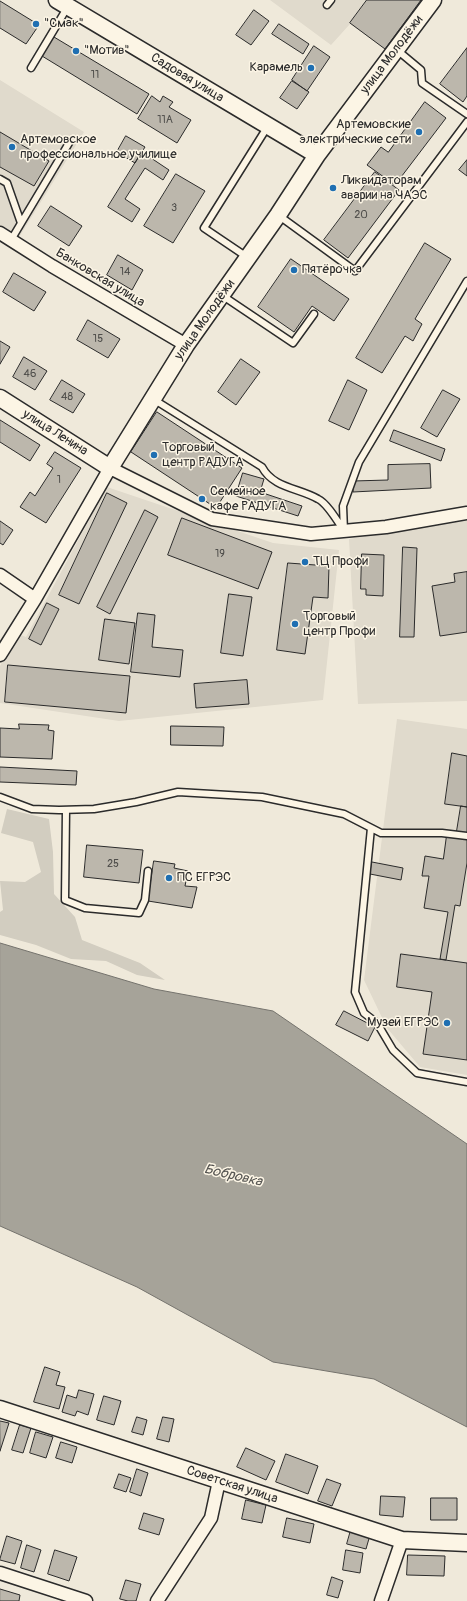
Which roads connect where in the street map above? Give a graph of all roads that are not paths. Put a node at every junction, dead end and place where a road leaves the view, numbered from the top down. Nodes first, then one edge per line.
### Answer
1 (433, 0) edge
2 (63, 3) edge
3 (397, 50) junction
4 (31, 68) dead end
5 (467, 114) edge
6 (467, 122) edge
7 (268, 126) junction
8 (69, 143) dead end
9 (317, 155) junction
10 (0, 179) edge
11 (278, 215) junction
12 (21, 223) junction
13 (0, 233) edge
14 (11, 240) junction
15 (247, 258) junction
16 (467, 281) edge
17 (221, 295) junction
18 (314, 314) dead end
19 (186, 345) junction
20 (0, 398) edge
21 (153, 399) junction
22 (110, 468) junction
23 (467, 513) edge
24 (344, 531) junction
25 (0, 575) edge
26 (35, 599) junction
27 (0, 655) edge
28 (0, 797) edge
29 (66, 810) junction
30 (371, 828) junction
31 (467, 836) edge
32 (148, 871) dead end
33 (467, 1082) edge
34 (0, 1409) edge
35 (220, 1481) junction
36 (402, 1540) junction
37 (467, 1543) edge
38 (0, 1574) edge
39 (86, 1601) edge
40 (157, 1601) edge
41 (381, 1601) edge

1 - 3 street, улица Молодёжи
2 - 4 lane
2 - 7 street, Садовая улица
3 - 5 lane
3 - 9 street, улица Молодёжи
6 - 11 lane
7 - 9 street, Садовая улица
7 - 15 lane
8 - 12 lane
9 - 11 street, улица Молодёжи
10 - 12 lane
11 - 15 street, улица Молодёжи
12 - 14 lane
13 - 14 street, Банковская улица
14 - 19 street, Банковская улица
15 - 17 street, улица Молодёжи
16 - 24 lane
17 - 18 lane
17 - 19 street, улица Молодёжи
19 - 21 street, улица Молодёжи
20 - 22 street, улица Ленина
21 - 22 street, улица Молодёжи
21 - 24 lane
22 - 24 street
22 - 26 street, улица Молодёжи
23 - 24 street
25 - 26 street
26 - 27 street, улица Молодёжи
28 - 29 lane
29 - 30 lane
29 - 32 lane
30 - 31 lane
30 - 33 lane
34 - 35 street, Советская улица
35 - 36 street, Советская улица
35 - 40 street
36 - 37 street, Советская улица
36 - 41 street
38 - 39 street

